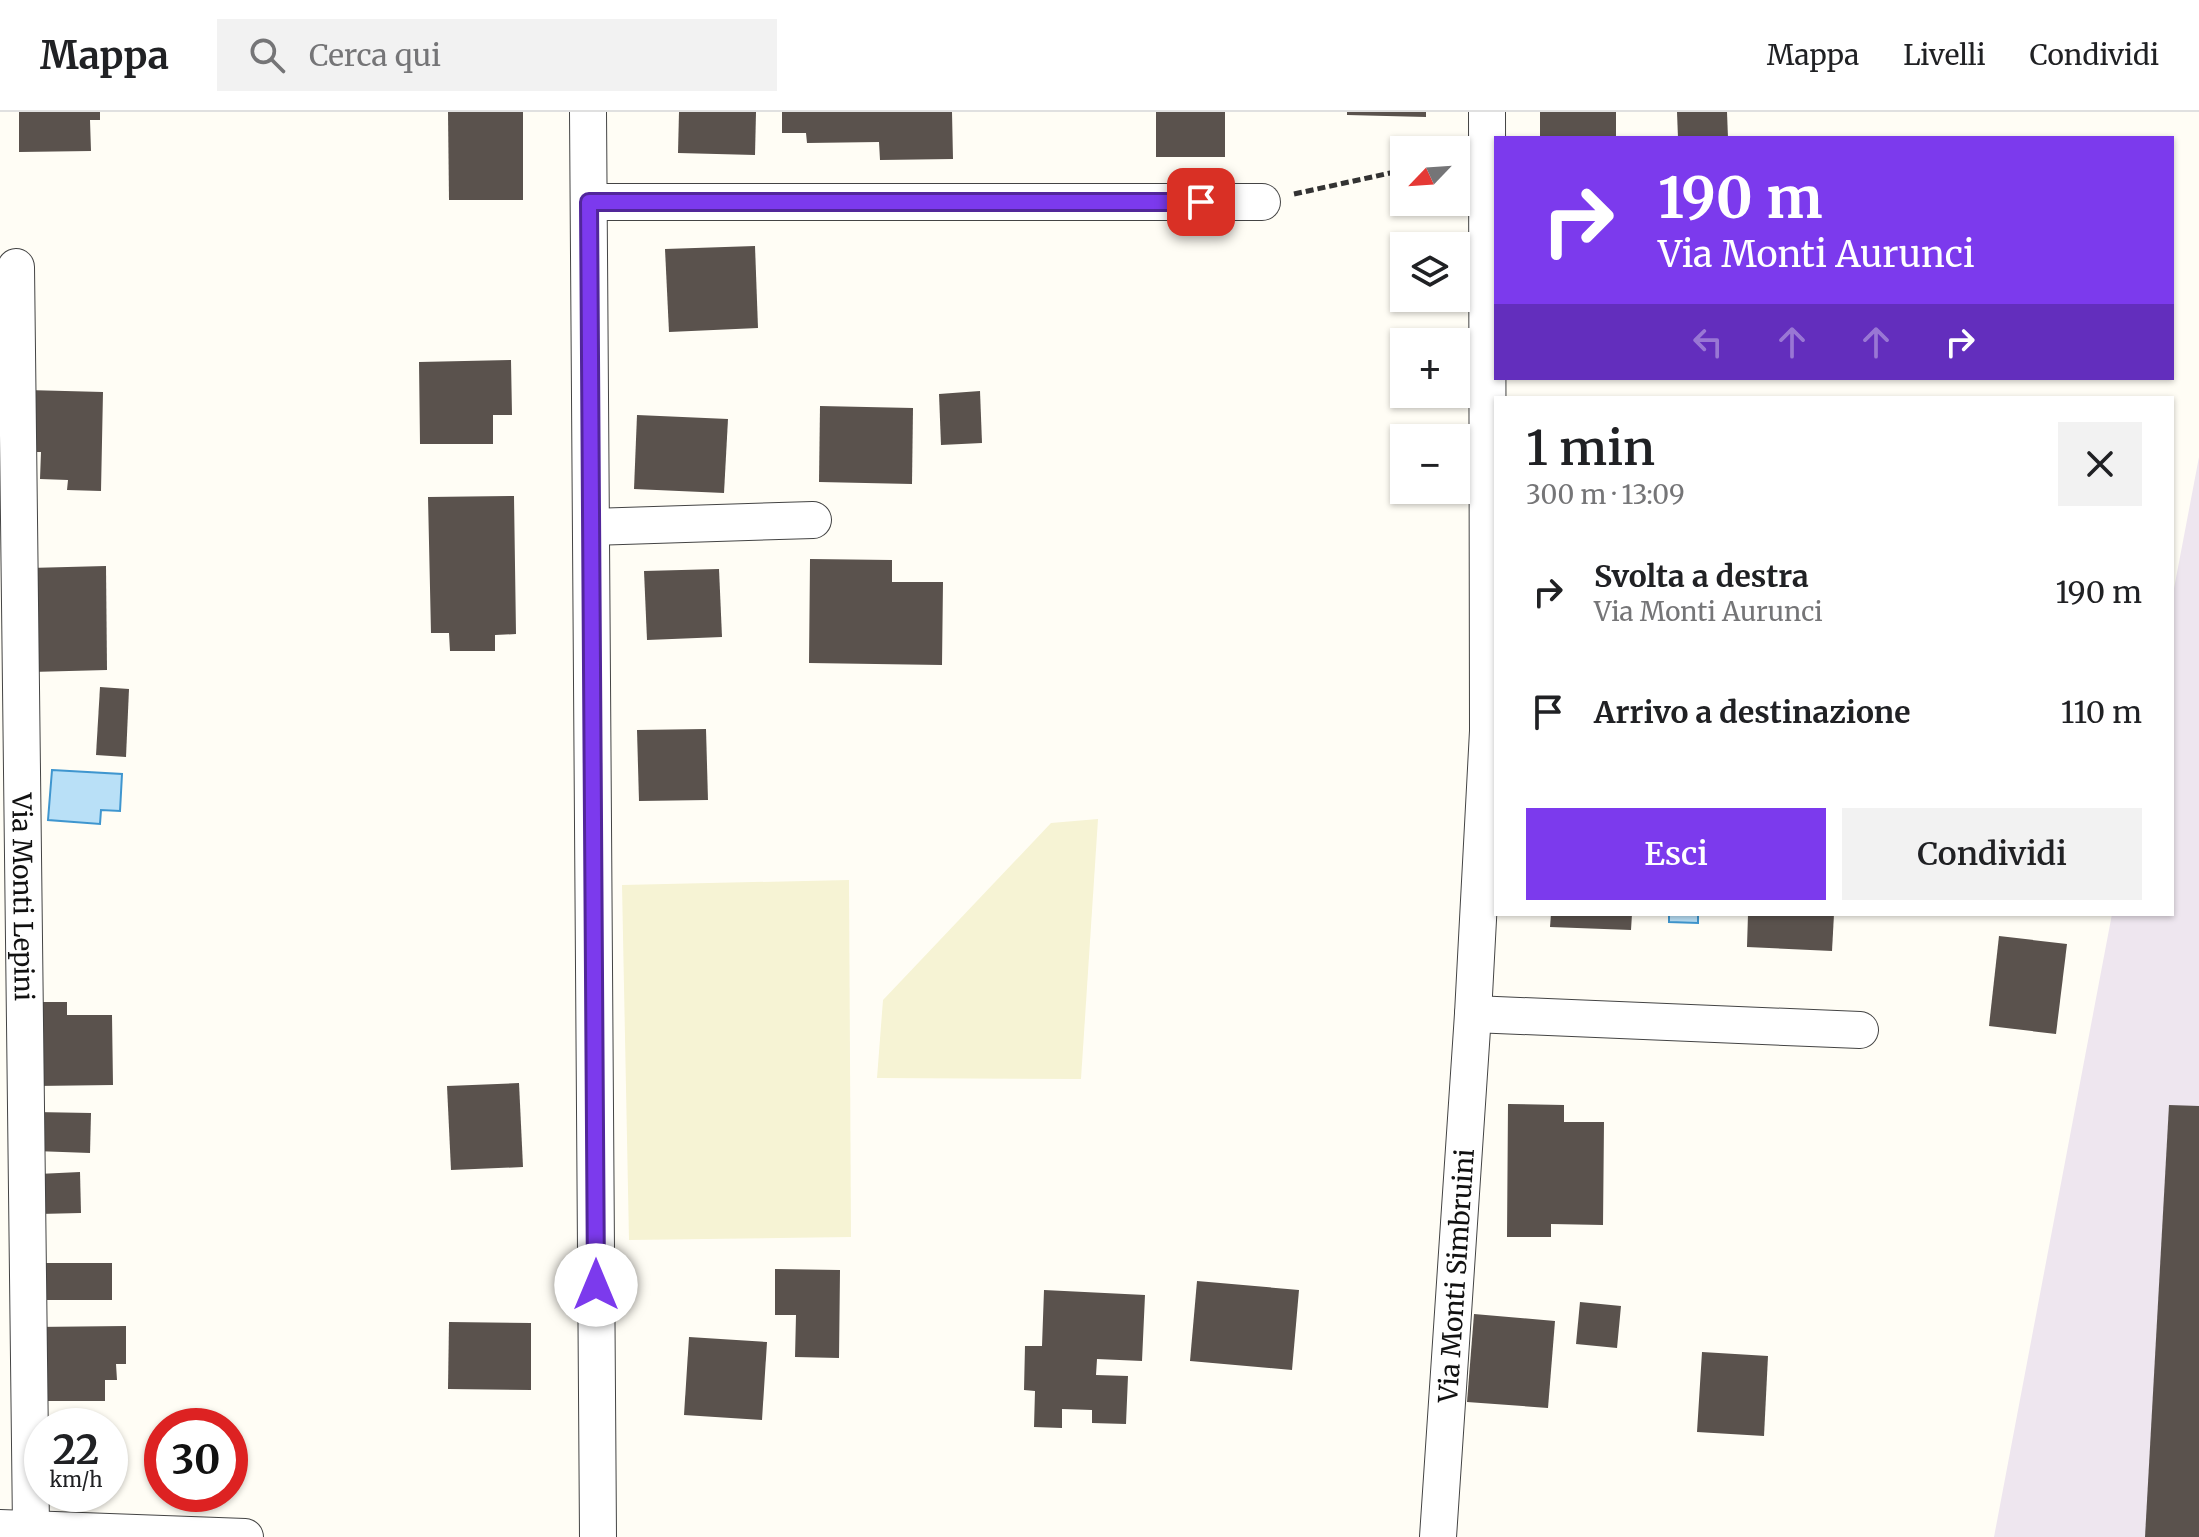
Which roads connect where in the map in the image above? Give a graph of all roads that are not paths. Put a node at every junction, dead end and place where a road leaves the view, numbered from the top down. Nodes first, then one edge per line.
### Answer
1 (588, 112) edge
2 (1487, 112) edge
3 (589, 202) junction
4 (1262, 202) road end
5 (16, 267) dead end
6 (813, 520) dead end
7 (591, 527) junction
8 (1473, 1014) junction
9 (1860, 1030) dead end
10 (15, 1528) edge
11 (245, 1537) edge
12 (598, 1537) edge
13 (1438, 1537) edge

1 - 3 street
2 - 8 street, Via Monti Simbruini
3 - 4 street
3 - 7 street
5 - 10 street, Via Monti Lepini
6 - 7 street
7 - 12 street
8 - 9 street
8 - 13 street, Via Monti Simbruini
10 - 11 street

